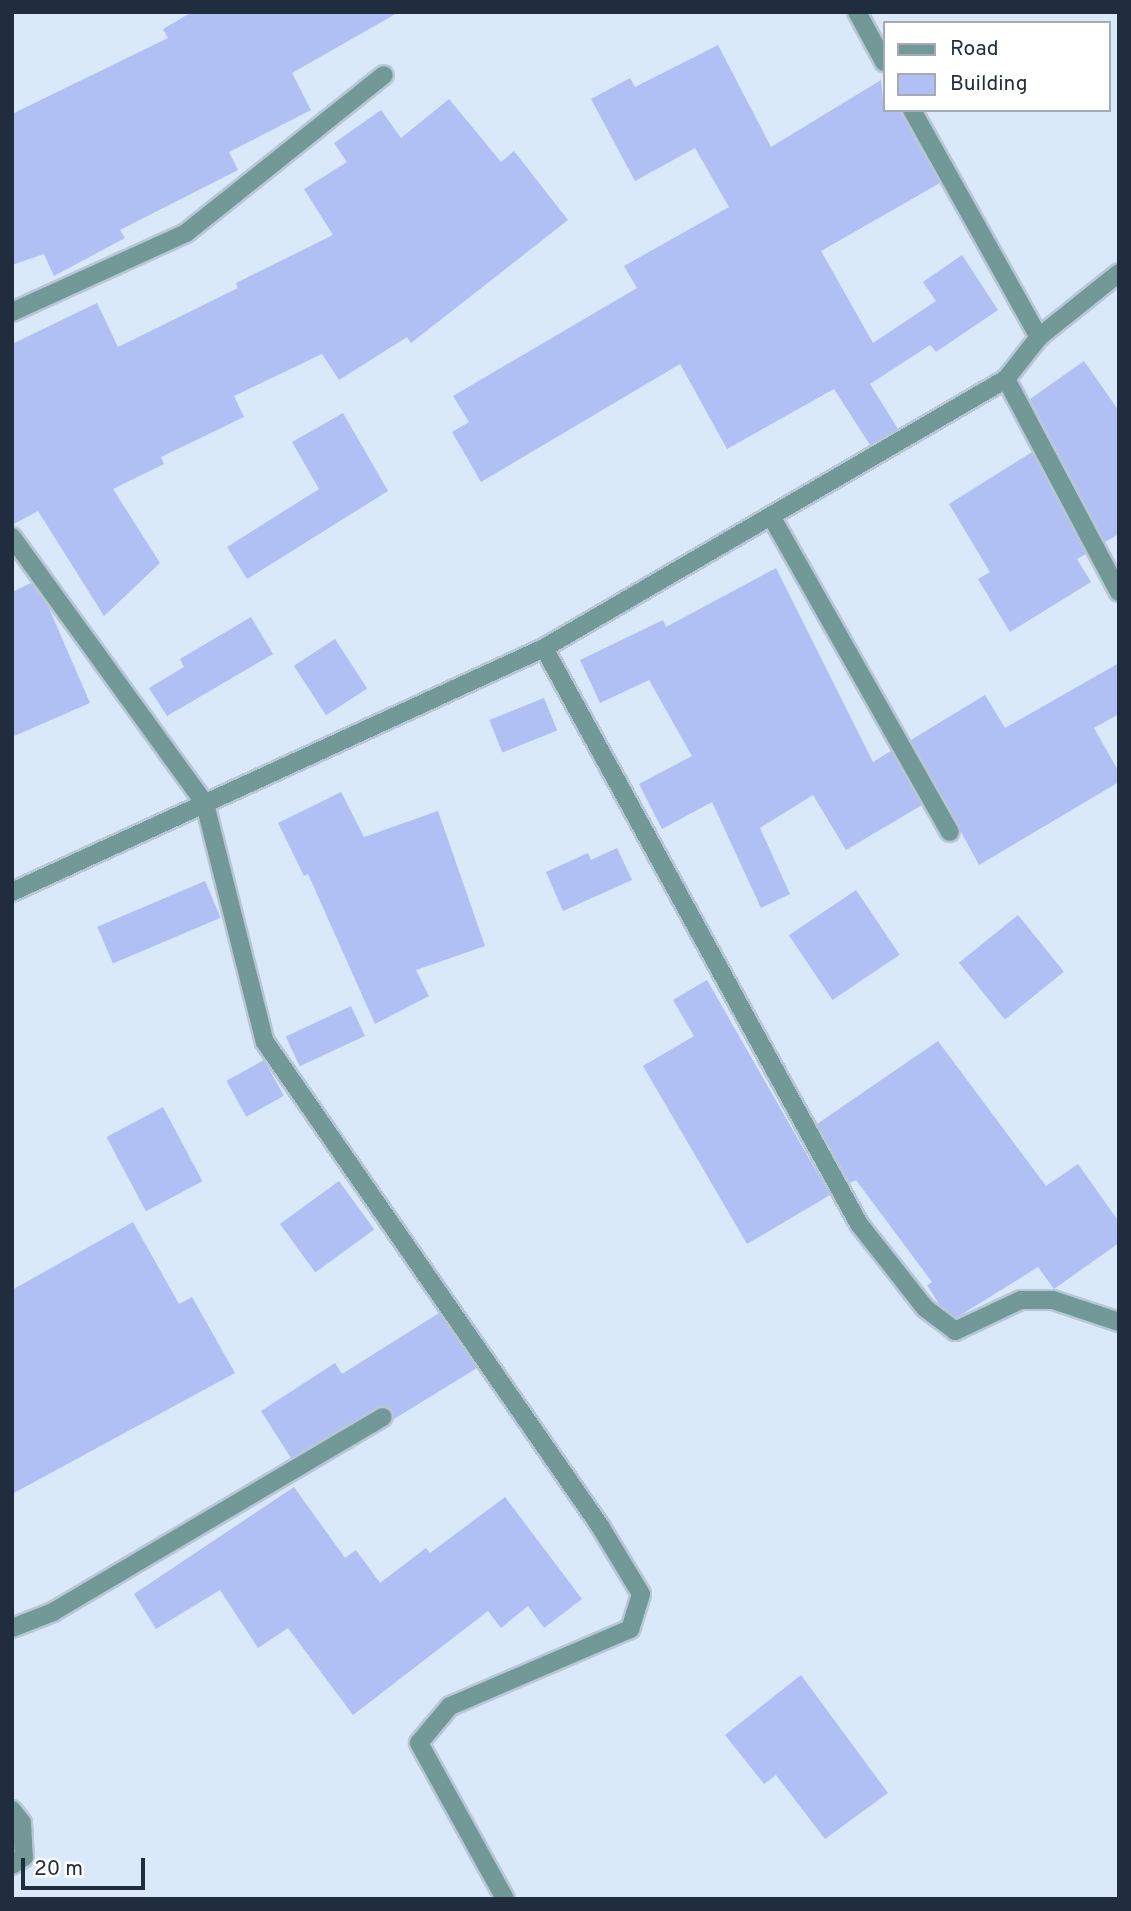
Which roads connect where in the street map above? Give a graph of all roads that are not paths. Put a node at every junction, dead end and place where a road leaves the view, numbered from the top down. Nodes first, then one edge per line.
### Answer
1 (856, 12) edge
2 (883, 60) edge
3 (383, 75) dead end
4 (913, 112) edge
5 (1119, 273) edge
6 (12, 312) edge
7 (1039, 337) junction
8 (1006, 379) junction
9 (771, 516) junction
10 (12, 537) edge
11 (1119, 592) edge
12 (544, 649) junction
13 (205, 804) junction
14 (950, 832) dead end
15 (12, 892) edge
16 (1119, 1322) edge
17 (383, 1417) dead end
18 (12, 1628) edge
19 (12, 1810) edge
20 (12, 1865) edge
21 (505, 1899) edge

1 - 2 street
3 - 6 street
4 - 7 street
5 - 7 street
7 - 8 street
8 - 9 street
8 - 11 street
9 - 12 street
9 - 14 street
10 - 13 street
12 - 13 street
12 - 16 street
13 - 15 street
13 - 21 street
17 - 18 street
19 - 20 street

